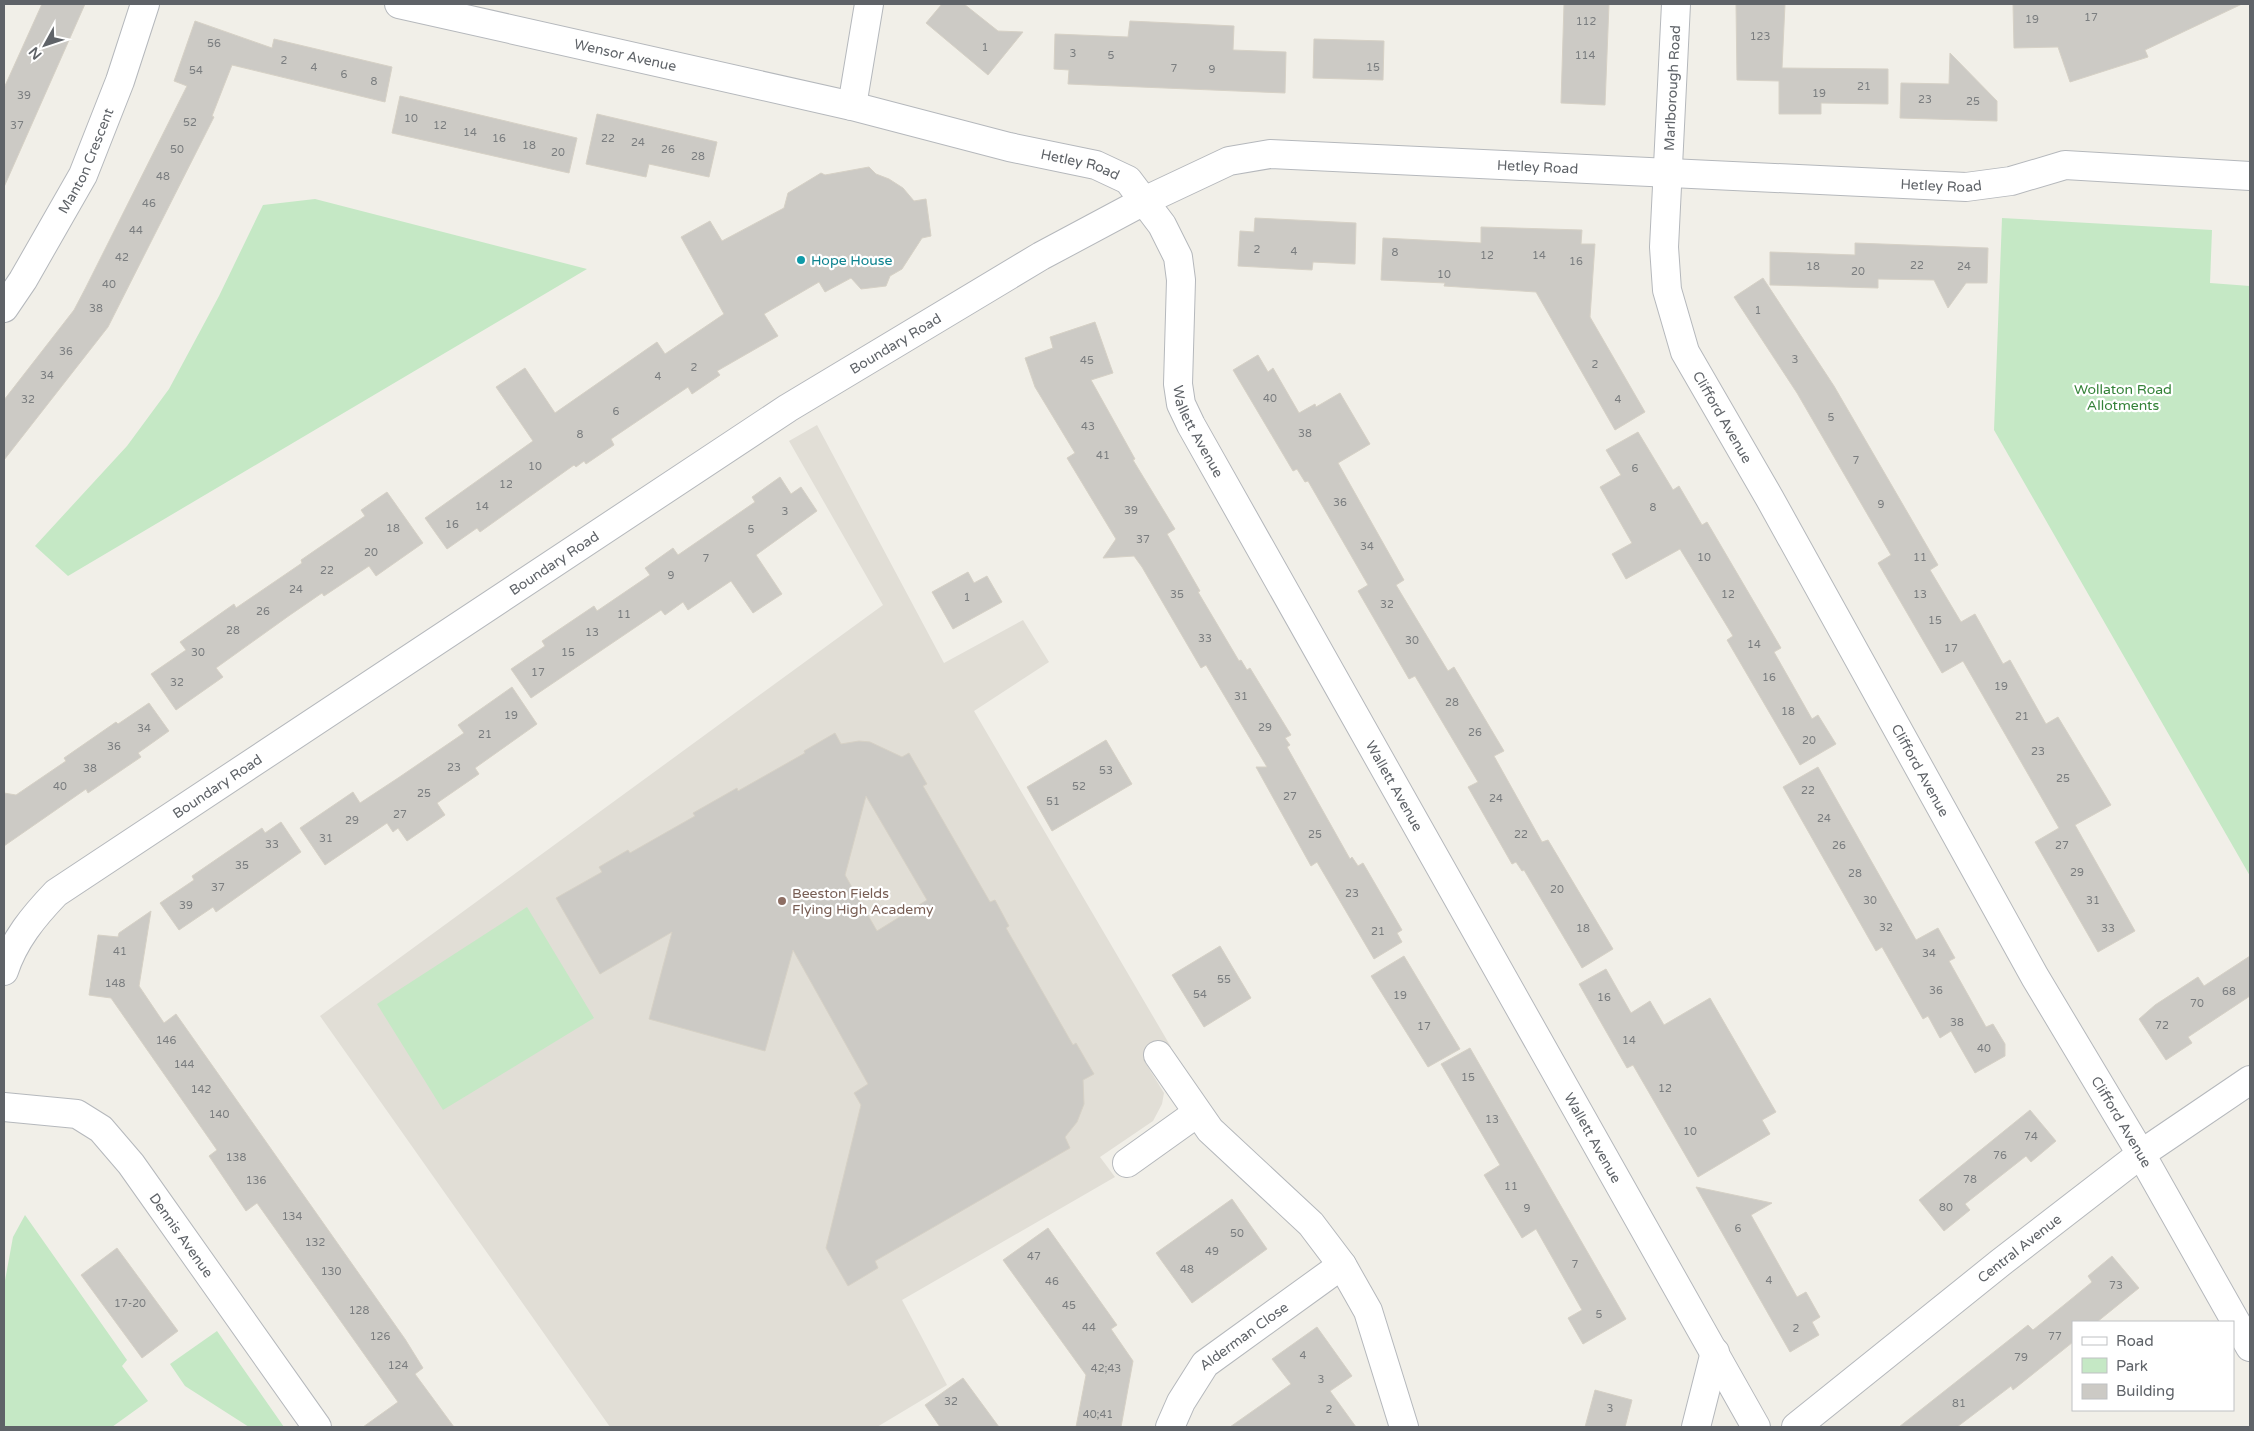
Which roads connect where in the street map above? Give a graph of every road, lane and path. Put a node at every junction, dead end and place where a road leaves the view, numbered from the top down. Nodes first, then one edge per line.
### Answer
1 (145, 4) edge
2 (399, 4) edge
3 (869, 4) edge
4 (1676, 4) edge
5 (852, 106) junction
6 (1668, 172) junction
7 (2250, 176) edge
8 (1144, 201) junction
9 (4, 308) edge
10 (4, 970) edge
11 (1158, 1055) dead end
12 (2250, 1080) edge
13 (4, 1107) edge
14 (1196, 1113) junction
15 (2141, 1154) junction
16 (1127, 1163) dead end
17 (1342, 1265) junction
18 (2250, 1347) edge
19 (1715, 1352) junction
20 (317, 1427) edge
21 (1170, 1427) edge
22 (1404, 1427) edge
23 (1696, 1427) edge
24 (1756, 1427) edge
25 (1796, 1427) edge

1 - 9 street, Manton Crescent
2 - 5 street, Wensor Avenue
3 - 5 street
4 - 6 street, Marlborough Road
5 - 8 street, Hetley Road
6 - 7 street, Hetley Road
6 - 8 street, Hetley Road
6 - 15 street, Clifford Avenue
8 - 10 street, Boundary Road
8 - 19 street, Wallett Avenue
11 - 14 street
12 - 15 street, Central Avenue
13 - 20 street, Dennis Avenue
14 - 16 street
14 - 17 street
15 - 18 street, Clifford Avenue
15 - 25 street, Central Avenue
17 - 21 street, Alderman Close
17 - 22 street
19 - 23 street
19 - 24 street, Wallett Avenue

